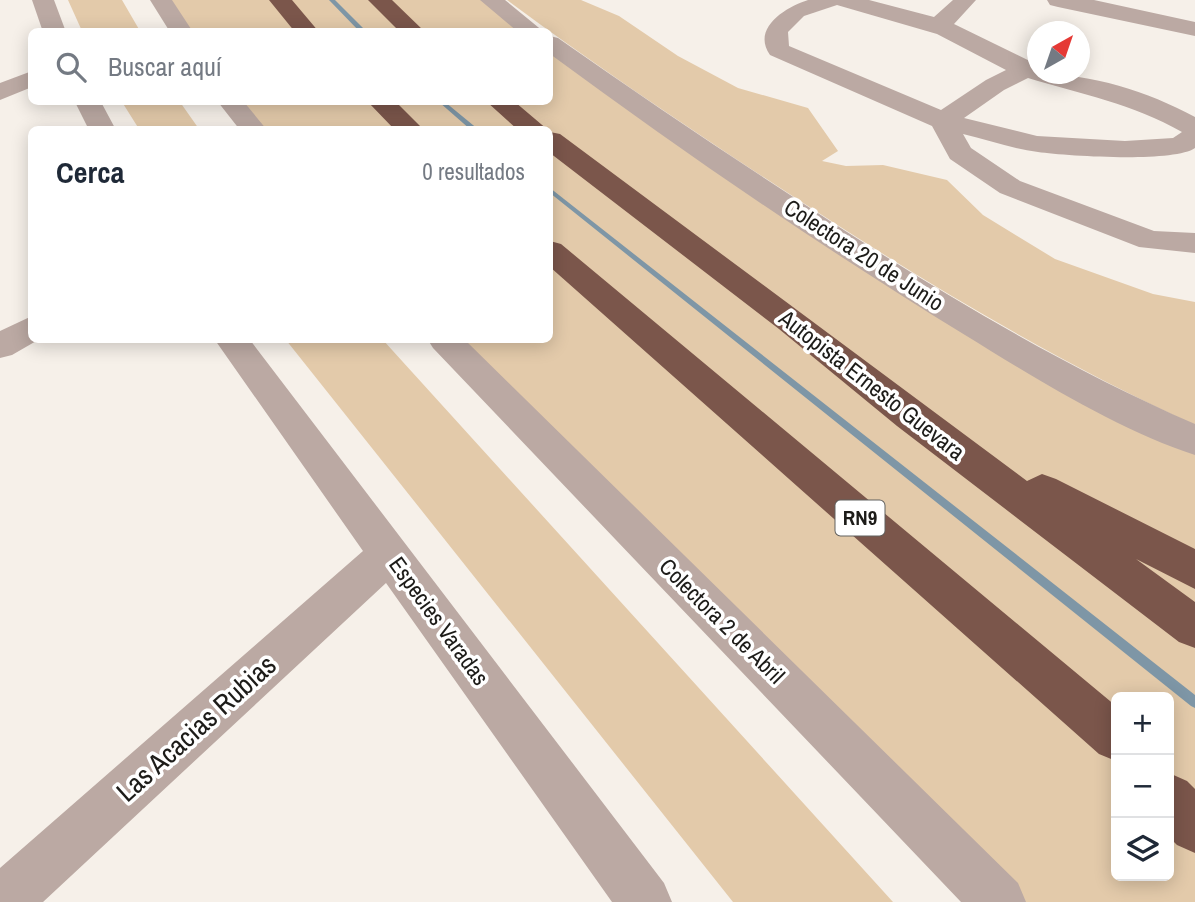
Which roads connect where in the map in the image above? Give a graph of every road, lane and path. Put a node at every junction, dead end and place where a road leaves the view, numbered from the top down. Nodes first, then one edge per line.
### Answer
1 (43, 0) edge
2 (161, 0) edge
3 (280, 0) edge
4 (379, 0) edge
5 (491, 0) edge
6 (831, 0) edge
7 (842, 0) edge
8 (965, 0) edge
9 (1058, 0) edge
10 (936, 27) junction
11 (54, 28) edge
12 (179, 28) edge
13 (304, 28) edge
14 (410, 28) edge
15 (528, 28) edge
16 (1195, 30) edge
17 (553, 45) edge
18 (1027, 69) edge
19 (1027, 75) edge
20 (28, 80) edge
21 (1079, 84) edge
22 (0, 92) edge
23 (90, 105) edge
24 (233, 105) edge
25 (384, 105) edge
26 (503, 105) edge
27 (943, 121) junction
28 (101, 126) edge
29 (251, 126) edge
30 (407, 126) edge
31 (530, 126) edge
32 (1195, 128) edge
33 (1195, 135) edge
34 (553, 143) edge
35 (1195, 243) edge
36 (553, 254) edge
37 (28, 330) edge
38 (234, 343) edge
39 (448, 343) edge
40 (0, 346) edge
41 (910, 416) junction
42 (1195, 440) edge
43 (390, 554) junction
44 (1195, 570) edge
45 (1195, 628) edge
46 (1081, 706) junction
47 (1111, 733) edge
48 (1111, 739) edge
49 (1174, 785) edge
50 (1195, 803) edge
51 (1174, 804) edge
52 (1195, 827) edge
53 (3, 902) edge
54 (645, 902) edge
55 (999, 902) edge

1 - 11 street
2 - 12 street
3 - 13 highway
4 - 14 highway
5 - 15 street
6 - 27 street
7 - 10 street
8 - 10 street
9 - 16 street
10 - 18 street
17 - 42 street, Colectora 20 de Junio
19 - 27 street
20 - 22 street
21 - 32 street
23 - 28 street
24 - 29 street
25 - 30 highway
26 - 31 highway
27 - 33 street
27 - 35 street
34 - 41 highway, Autopista Ernesto Guevara
36 - 46 highway, RN9
37 - 40 street
38 - 43 street, Especies Varadas
39 - 55 street, Colectora 2 de Abril
41 - 44 highway
41 - 45 highway, Autopista Ernesto Guevara
43 - 53 street, Las Acacias Rubias
43 - 54 street, Especies Varadas
46 - 47 highway, RN9
46 - 48 highway
49 - 50 highway
51 - 52 highway

